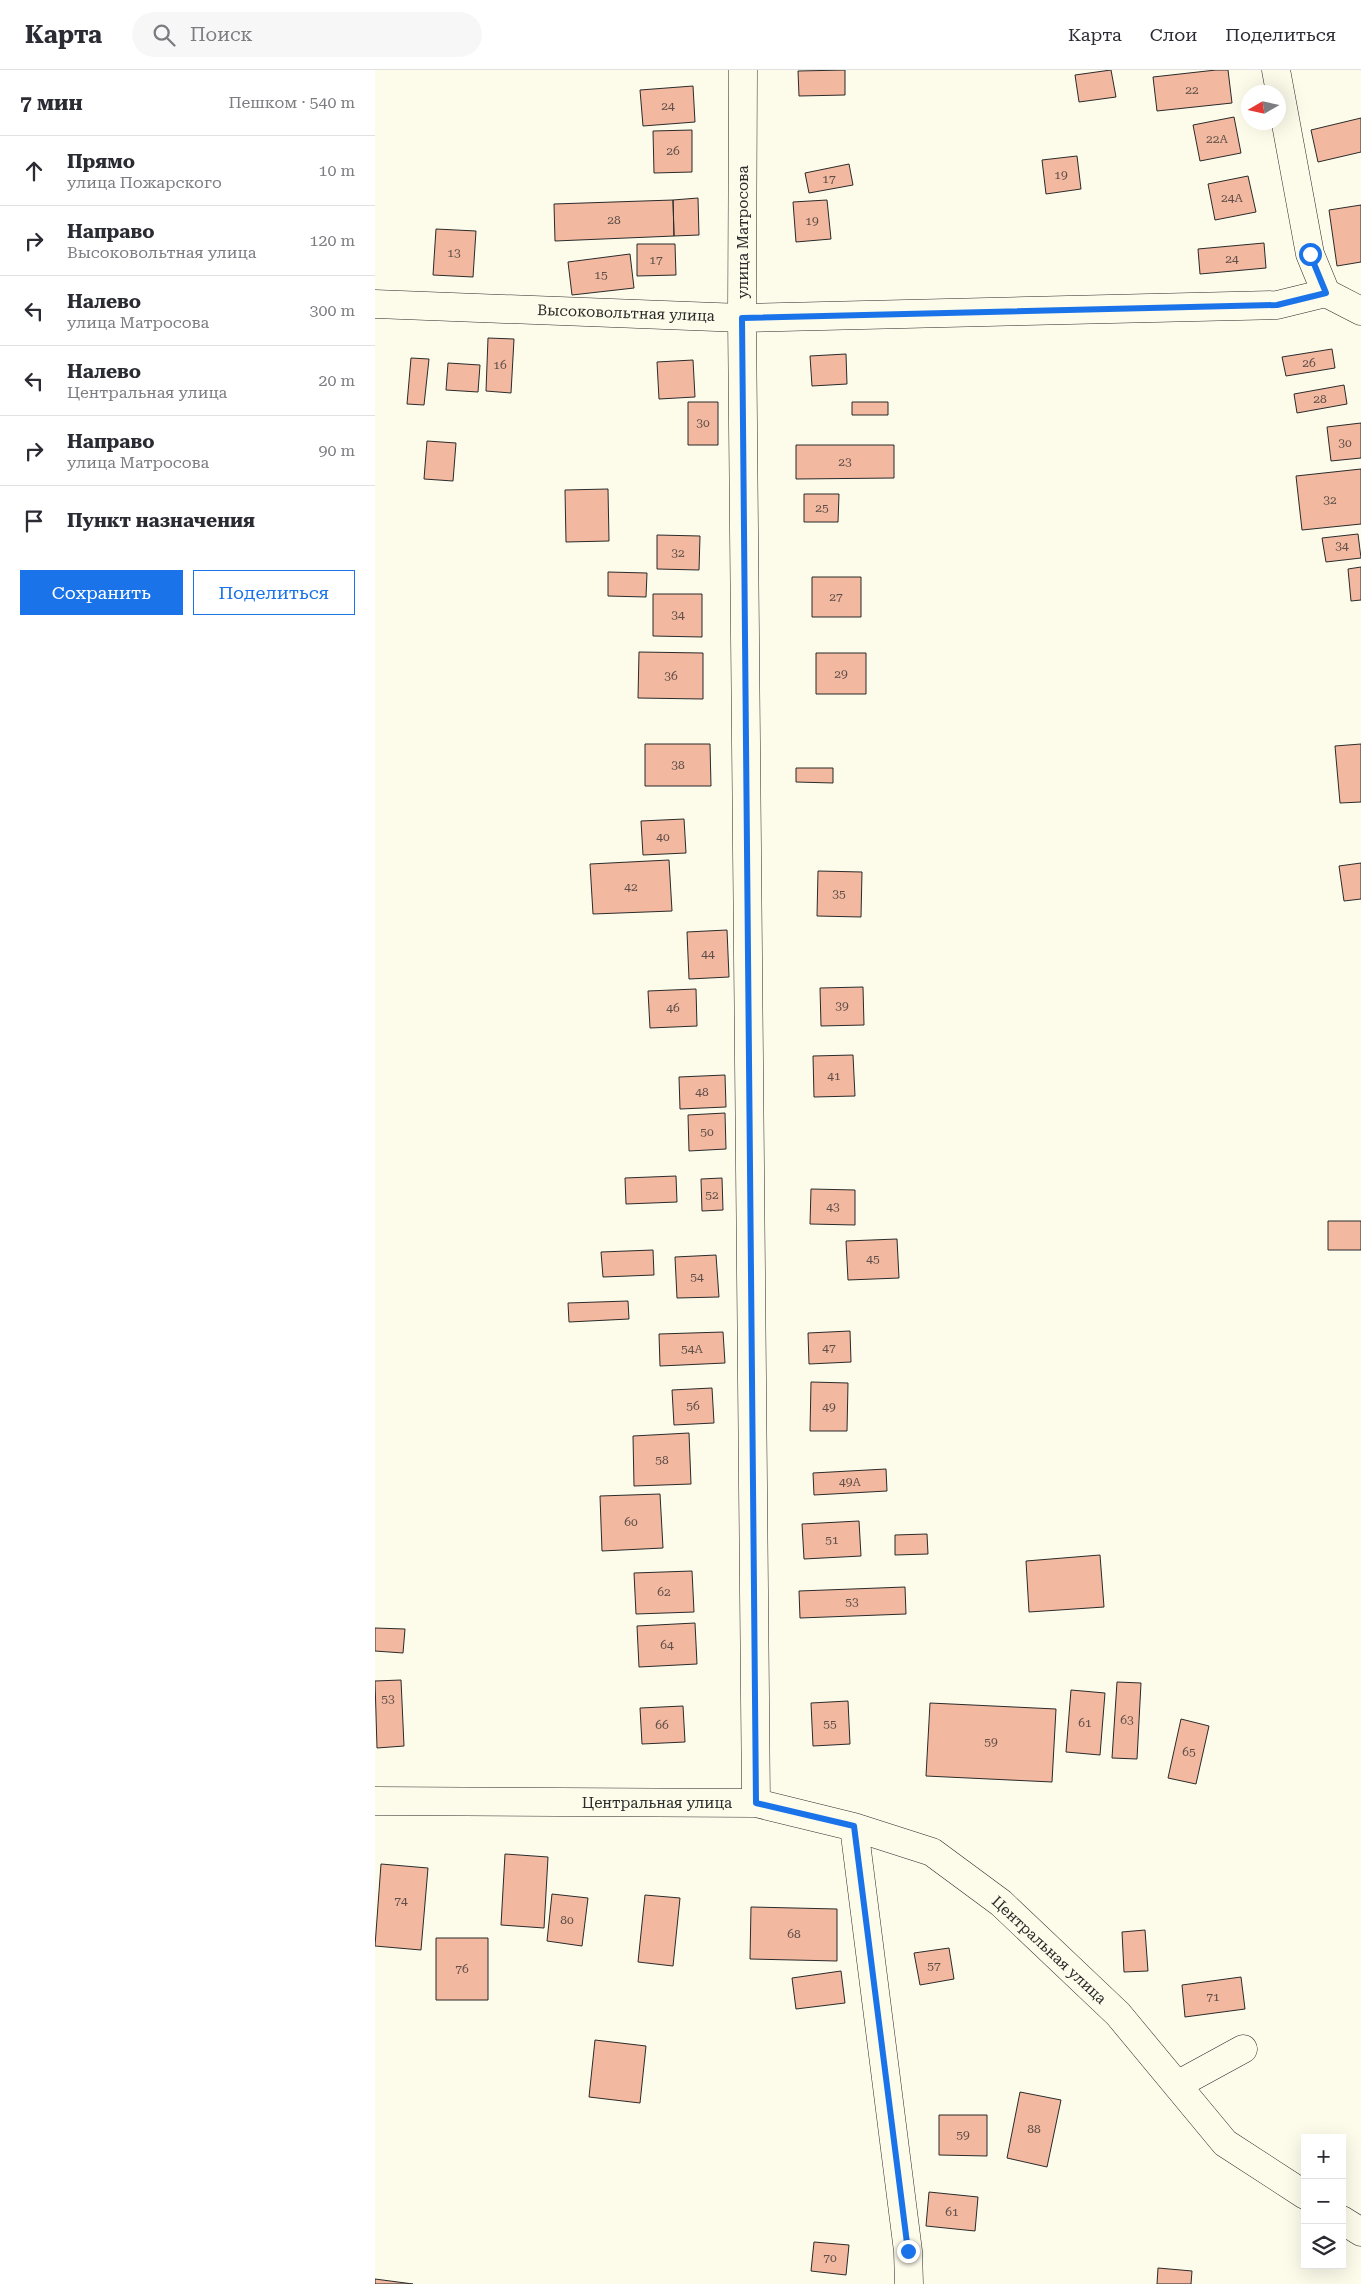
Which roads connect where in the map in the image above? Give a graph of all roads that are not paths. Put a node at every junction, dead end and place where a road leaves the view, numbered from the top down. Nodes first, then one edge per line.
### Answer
1 (743, 70) edge
2 (1276, 70) edge
3 (1326, 293) junction
4 (375, 304) edge
5 (1361, 311) edge
6 (742, 318) junction
7 (375, 1801) edge
8 (756, 1803) junction
9 (854, 1826) junction
10 (1243, 2049) dead end
11 (1177, 2084) junction
12 (1301, 2192) edge
13 (1346, 2223) edge
14 (1361, 2232) edge
15 (909, 2284) edge

1 - 6 street, улица Матросова
2 - 3 street
3 - 5 street
3 - 6 street, Высоковольтная улица
4 - 6 street, Высоковольтная улица
6 - 8 street, улица Матросова
7 - 8 street, Центральная улица
8 - 9 street, Центральная улица
9 - 11 street, Центральная улица
9 - 15 street
10 - 11 street
11 - 12 street, Центральная улица
13 - 14 street

